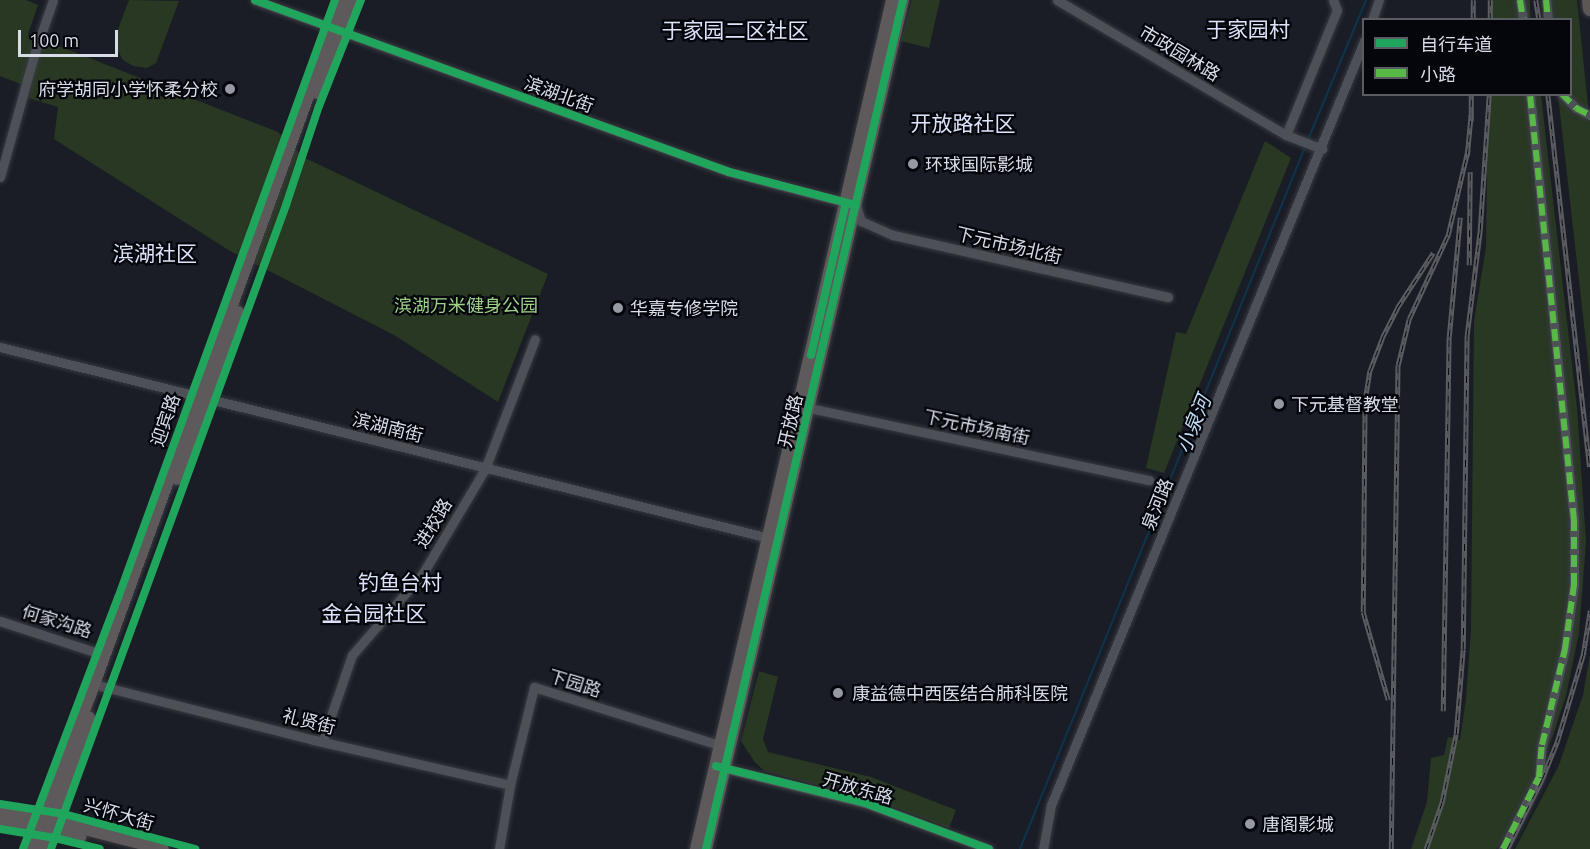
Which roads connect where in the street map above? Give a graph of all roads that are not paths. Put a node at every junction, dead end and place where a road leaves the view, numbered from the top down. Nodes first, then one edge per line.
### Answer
1 (53, 0) edge
2 (255, 0) edge
3 (343, 0) edge
4 (352, 0) edge
5 (892, 0) edge
6 (903, 0) edge
7 (1057, 0) edge
8 (1333, 0) edge
9 (1379, 0) edge
10 (1520, 0) edge
11 (1546, 0) edge
12 (1589, 0) edge
13 (1590, 9) edge
14 (1373, 18) edge
15 (1523, 18) edge
16 (1548, 18) edge
17 (337, 29) junction
18 (1362, 46) edge
19 (1530, 96) edge
20 (1564, 96) edge
21 (1590, 115) edge
22 (1286, 135) junction
23 (1318, 148) junction
24 (0, 177) edge
25 (851, 204) junction
26 (1168, 297) dead end
27 (536, 339) dead end
28 (0, 347) edge
29 (202, 397) junction
30 (804, 407) junction
31 (485, 469) junction
32 (1149, 480) dead end
33 (769, 538) junction
34 (0, 621) edge
35 (104, 655) junction
36 (101, 686) junction
37 (322, 742) junction
38 (726, 747) junction
39 (721, 767) junction
40 (510, 785) junction
41 (0, 811) edge
42 (0, 821) edge
43 (46, 825) junction
44 (30, 849) edge
45 (42, 849) edge
46 (130, 849) edge
47 (163, 849) edge
48 (499, 849) edge
49 (696, 849) edge
50 (706, 849) edge
51 (989, 849) edge
52 (1043, 849) edge
53 (1503, 849) edge

1 - 24 street
2 - 17 street, 滨湖北街
3 - 17 main road, 迎宾路
4 - 17 main road, 迎宾路
5 - 25 main road, 开放路
6 - 25 main road, 开放路
7 - 22 street, 市政园林路
8 - 22 street
9 - 14 street
10 - 15 street
11 - 16 street
12 - 13 highway
17 - 25 street, 滨湖北街
17 - 29 main road, 迎宾路
18 - 23 street, 泉河路
19 - 53 street
20 - 21 street
22 - 23 street, 市政园林路
23 - 52 street, 泉河路
25 - 26 street, 下元市场北街
25 - 30 main road, 开放路
27 - 31 street, 进校路
28 - 29 street, 滨湖南街
29 - 31 street, 滨湖南街
29 - 35 main road, 迎宾路
29 - 36 main road, 迎宾路
30 - 32 street, 下元市场南街
30 - 33 main road, 开放路
30 - 38 main road, 开放路
31 - 33 street, 滨湖南街
31 - 37 street, 进校路
33 - 38 main road, 开放路
34 - 35 street, 何家沟路
35 - 43 main road, 迎宾路
36 - 37 street, 礼贤街
36 - 43 main road, 迎宾路
37 - 40 street, 礼贤街
38 - 39 main road, 开放路
38 - 40 street, 下园路
39 - 49 main road, 开放路
39 - 50 main road, 开放路
39 - 51 street, 开放东路
40 - 48 street, 下园路
41 - 43 main road, 兴怀大街
42 - 43 main road, 兴怀大街
43 - 44 main road, 迎宾路
43 - 45 main road, 迎宾路
43 - 46 main road, 兴怀大街
43 - 47 main road, 兴怀大街

